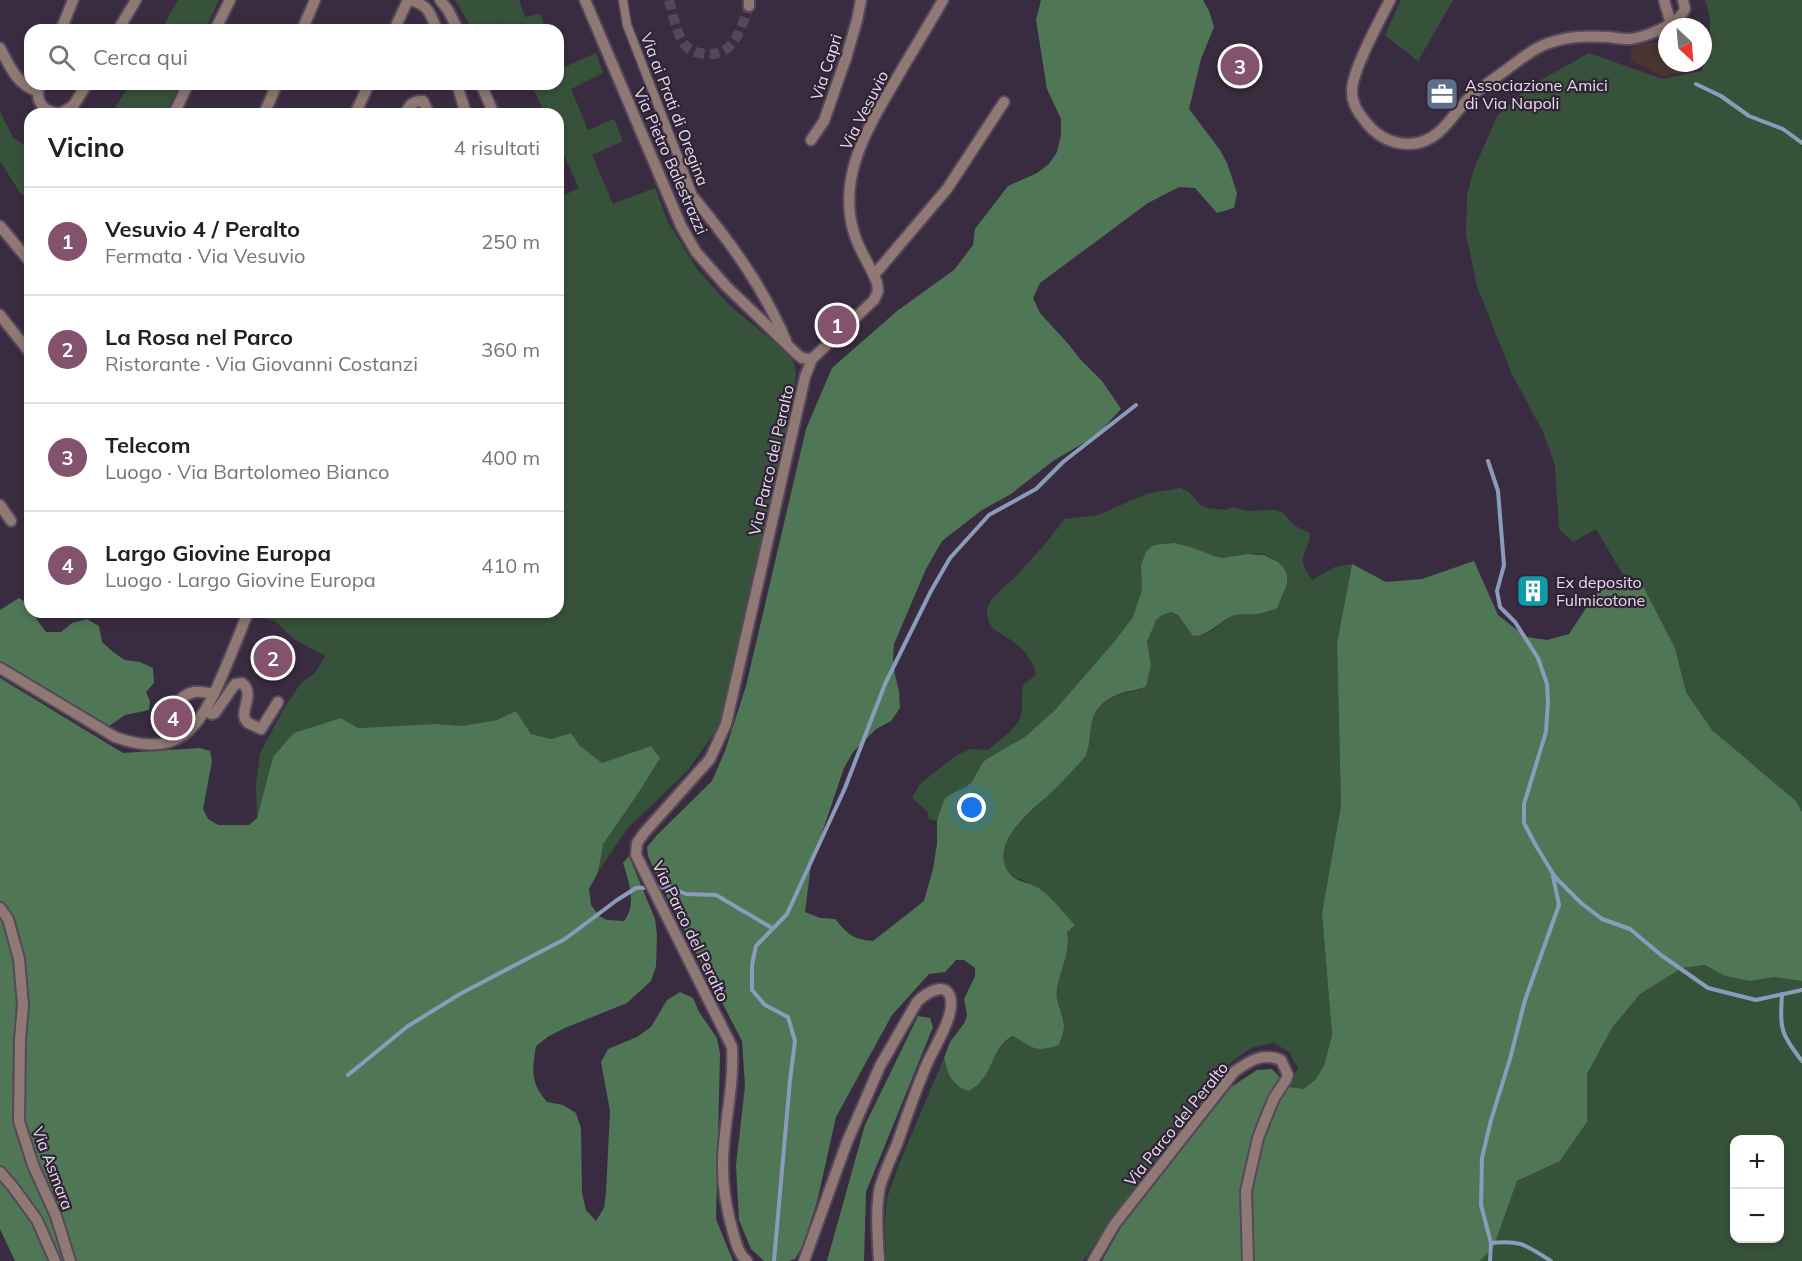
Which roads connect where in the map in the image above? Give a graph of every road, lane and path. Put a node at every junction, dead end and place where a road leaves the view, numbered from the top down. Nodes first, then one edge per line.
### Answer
1 (73, 0) edge
2 (136, 0) edge
3 (230, 0) edge
4 (315, 0) edge
5 (409, 0) edge
6 (440, 0) edge
7 (585, 0) edge
8 (623, 0) edge
9 (861, 0) edge
10 (943, 0) edge
11 (1390, 0) edge
12 (1664, 0) edge
13 (1683, 0) edge
14 (1669, 18) edge
15 (1678, 18) edge
16 (63, 24) edge
17 (122, 24) edge
18 (218, 24) edge
19 (305, 24) edge
20 (397, 24) edge
21 (434, 24) edge
22 (455, 24) edge
23 (1658, 30) edge
24 (0, 48) edge
25 (24, 84) edge
26 (39, 90) edge
27 (83, 90) edge
28 (185, 90) edge
29 (274, 90) edge
30 (367, 90) edge
31 (459, 90) edge
32 (484, 90) edge
33 (1004, 102) dead end
34 (44, 108) edge
35 (70, 108) edge
36 (177, 108) edge
37 (267, 108) edge
38 (361, 108) edge
39 (408, 108) edge
40 (426, 108) edge
41 (464, 108) edge
42 (491, 108) edge
43 (811, 140) dead end
44 (694, 198) joint
45 (0, 226) edge
46 (24, 255) edge
47 (873, 275) junction
48 (0, 315) edge
49 (24, 345) edge
50 (787, 345) junction
51 (812, 359) junction
52 (0, 505) edge
53 (11, 521) dead end
54 (246, 618) edge
55 (0, 668) edge
56 (214, 694) junction
57 (278, 702) dead end
58 (205, 711) junction
59 (171, 741) junction
60 (0, 908) edge
61 (0, 1172) edge
62 (55, 1261) edge
63 (70, 1261) edge
64 (747, 1261) edge
65 (804, 1261) edge
66 (879, 1261) edge
67 (1093, 1261) edge
68 (1248, 1261) edge

1 - 16 street
2 - 17 street
3 - 18 street
4 - 19 street
5 - 20 street
5 - 21 street
6 - 22 street
7 - 50 street, Via Pietro Balestrazzi
8 - 44 street, Via ai Prati di Oregina
9 - 43 street, Via Capri
10 - 47 street, Via Vesuvio
11 - 23 street
12 - 14 street
13 - 15 street
24 - 25 street
26 - 34 street
27 - 35 street
28 - 36 street
29 - 37 street
30 - 38 street
31 - 41 street
32 - 42 street
33 - 47 street
39 - 40 street
44 - 50 street, Via ai Prati di Oregina
45 - 46 street
47 - 51 street, Via Vesuvio
48 - 49 street
50 - 51 street, Via Pietro Balestrazzi
51 - 64 street, Via Parco del Peralto
52 - 53 street
54 - 56 street
55 - 59 street
56 - 58 street
56 - 59 street
57 - 58 street
58 - 59 street
60 - 63 street, Via Asmara
61 - 62 street, Via Asmara
65 - 66 street
67 - 68 street, Via Parco del Peralto

